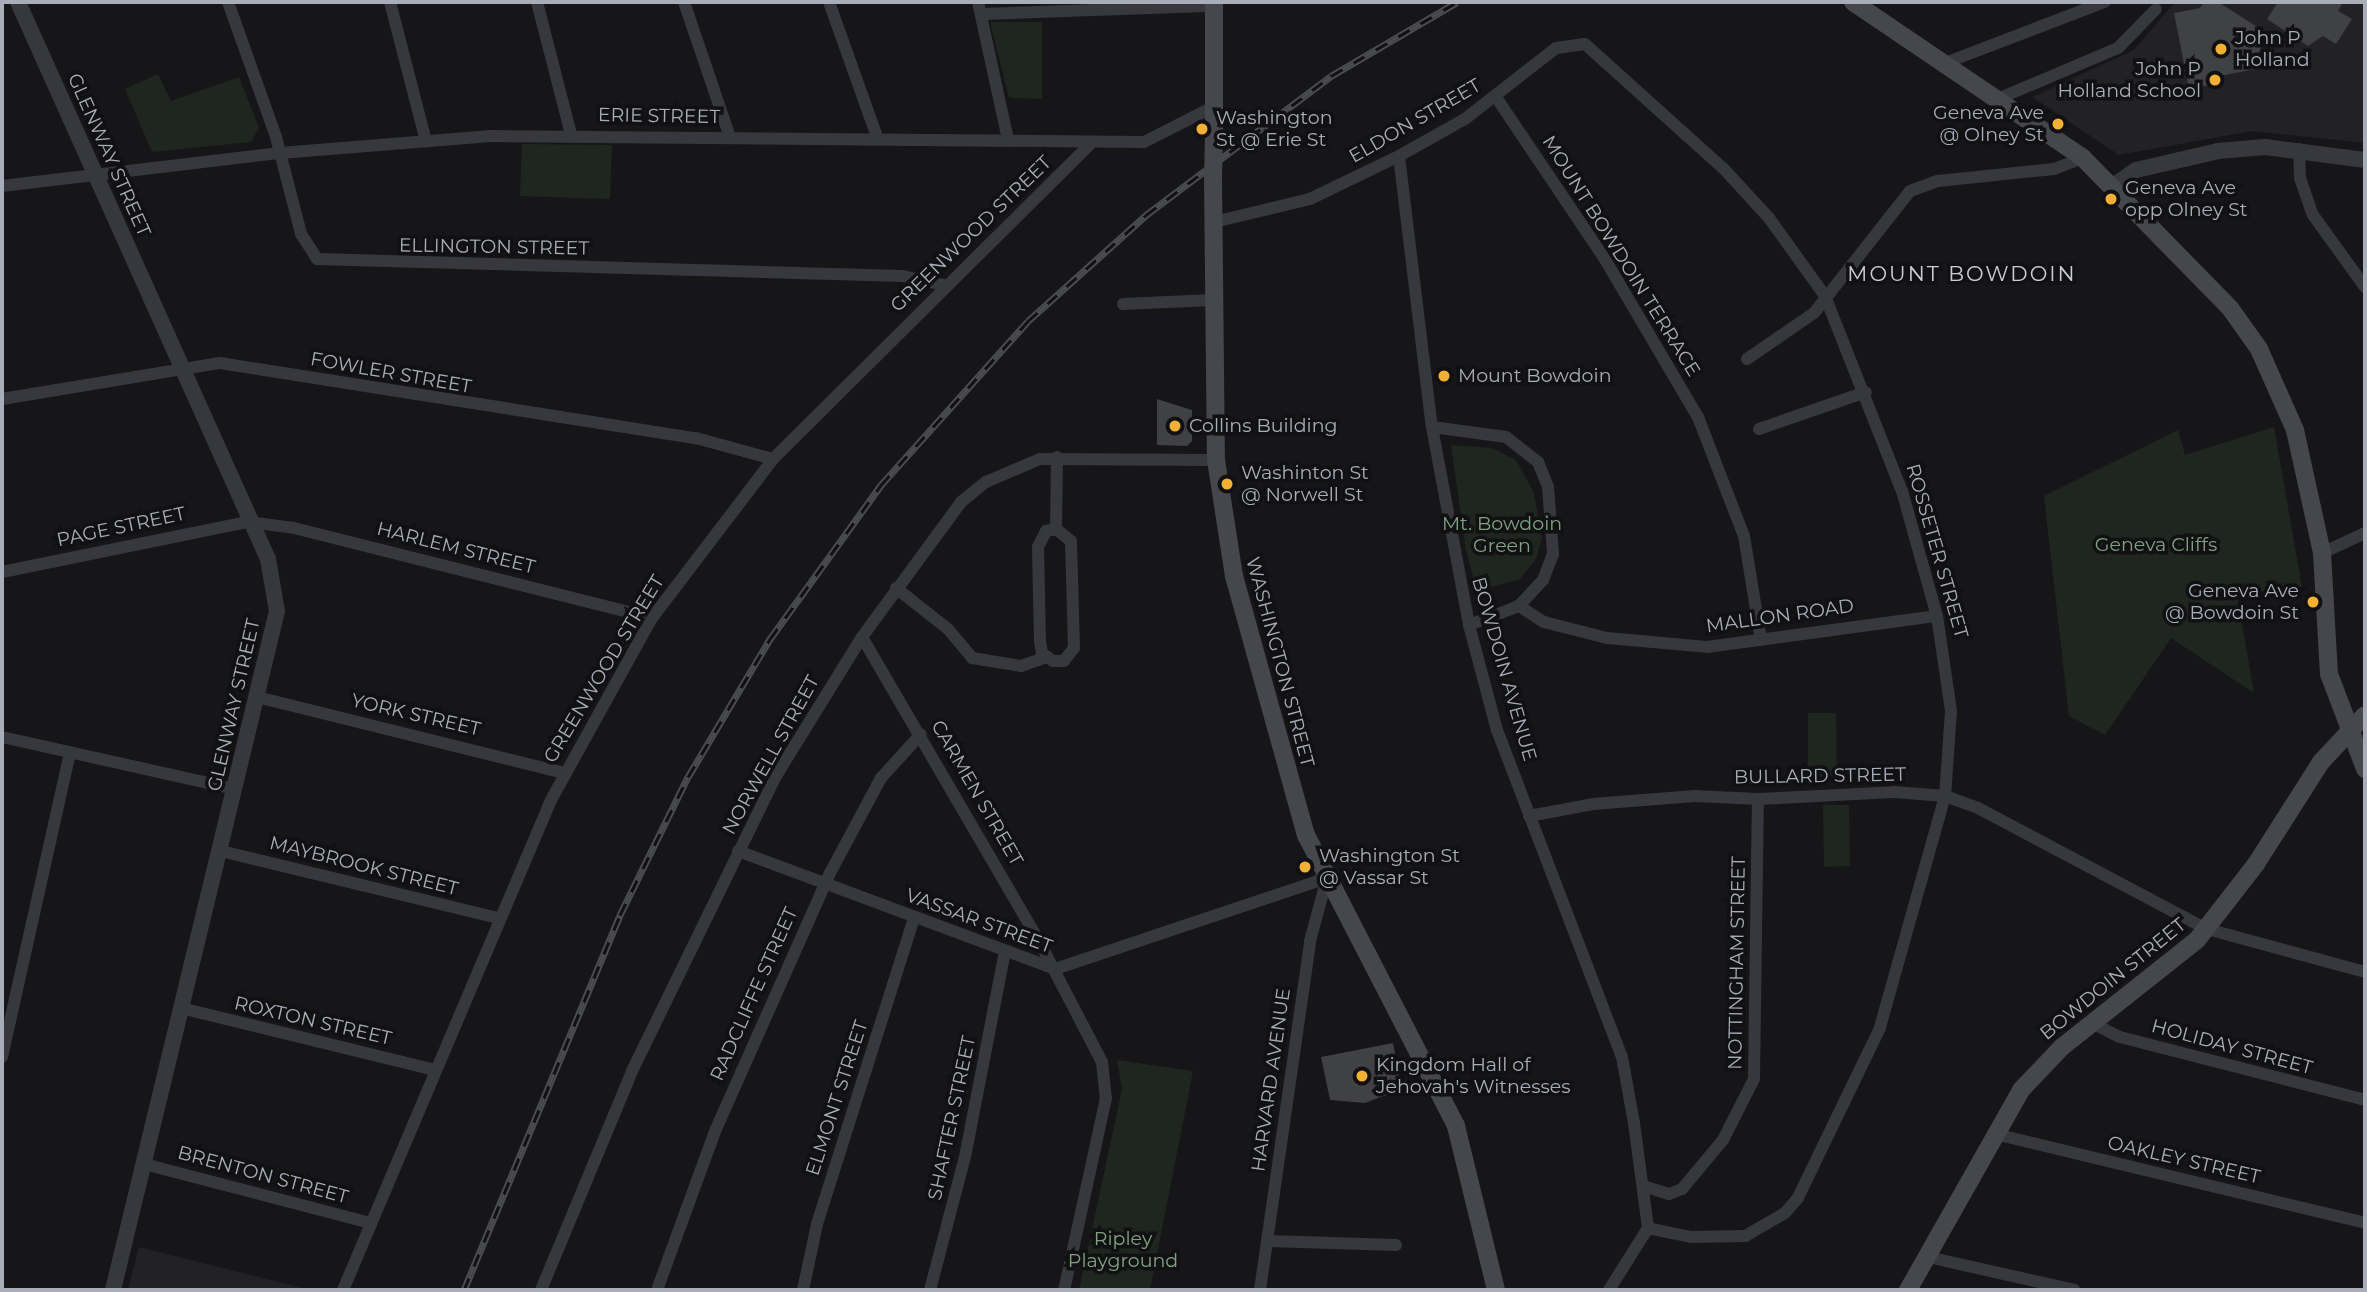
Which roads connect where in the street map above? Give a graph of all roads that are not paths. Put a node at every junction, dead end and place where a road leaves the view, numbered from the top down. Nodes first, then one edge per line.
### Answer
1 (18, 2) edge
2 (228, 2) edge
3 (390, 2) edge
4 (537, 2) edge
5 (684, 2) edge
6 (829, 2) edge
7 (1853, 2) edge
8 (2105, 2) edge
9 (1214, 4) edge
10 (980, 8) edge
11 (2156, 9) dead end
12 (1584, 44) joint
13 (1945, 63) junction
14 (1496, 97) junction
15 (2000, 98) junction
16 (1215, 106) junction
17 (571, 134) junction
18 (730, 137) junction
19 (877, 137) junction
20 (1007, 140) junction
21 (426, 141) junction
22 (1089, 145) junction
23 (2299, 149) junction
24 (281, 153) junction
25 (1399, 156) junction
26 (2083, 158) junction
27 (2365, 160) edge
28 (95, 174) junction
29 (2, 186) edge
30 (2113, 186) junction
31 (1214, 222) junction
32 (944, 285) junction
33 (2365, 287) edge
34 (1825, 296) junction
35 (1213, 300) junction
36 (1123, 303) dead end
37 (1747, 359) dead end
38 (180, 366) junction
39 (1866, 392) junction
40 (2, 399) edge
41 (1432, 427) junction
42 (1759, 429) dead end
43 (1057, 457) junction
44 (773, 459) junction
45 (1216, 460) junction
46 (248, 523) junction
47 (1056, 528) junction
48 (2365, 533) edge
49 (2322, 553) junction
50 (2, 572) edge
51 (896, 588) junction
52 (1519, 606) junction
53 (1937, 616) junction
54 (652, 618) junction
55 (1469, 625) junction
56 (862, 637) junction
57 (1760, 640) junction
58 (1047, 657) junction
59 (257, 697) junction
60 (2365, 715) edge
61 (2349, 729) junction
62 (921, 734) junction
63 (2, 737) edge
64 (70, 753) junction
65 (2365, 769) edge
66 (564, 773) junction
67 (235, 789) junction
68 (1945, 796) junction
69 (1758, 799) junction
70 (1530, 816) junction
71 (221, 850) junction
72 (738, 851) junction
73 (1327, 878) junction
74 (824, 885) junction
75 (499, 918) junction
76 (915, 918) junction
77 (2207, 929) junction
78 (1005, 952) junction
79 (1055, 969) junction
80 (2365, 972) edge
81 (181, 1008) junction
82 (2092, 1023) junction
83 (2, 1058) edge
84 (436, 1070) junction
85 (2365, 1100) edge
86 (1995, 1134) junction
87 (144, 1164) junction
88 (1643, 1186) junction
89 (371, 1223) junction
90 (2365, 1223) edge
91 (1648, 1228) junction
92 (1267, 1241) junction
93 (1396, 1245) dead end
94 (1928, 1257) junction
95 (113, 1290) edge
96 (343, 1290) edge
97 (541, 1290) edge
98 (657, 1290) edge
99 (803, 1290) edge
100 (930, 1290) edge
101 (1065, 1290) edge
102 (1260, 1290) edge
103 (1496, 1290) edge
104 (1609, 1290) edge
105 (1908, 1290) edge
106 (2074, 1290) edge

1 - 28 street, GLENWAY STREET
2 - 24 street, ELLINGTON STREET
3 - 21 street
4 - 17 street
5 - 18 street
6 - 19 street
7 - 13 main road
8 - 13 street
9 - 10 street
9 - 16 main road, WASHINGTON STREET
10 - 20 street
11 - 15 street
12 - 14 street, ELDON STREET
12 - 34 street, ROSSETER STREET
13 - 15 main road
14 - 25 street, ELDON STREET
14 - 57 street, MOUNT BOWDOIN TERRACE
15 - 26 main road
16 - 22 street, ERIE STREET
16 - 31 main road, WASHINGTON STREET, bridge
17 - 18 street, ERIE STREET
17 - 21 street, ERIE STREET
18 - 19 street, ERIE STREET
19 - 20 street, ERIE STREET
20 - 22 street, ERIE STREET
21 - 24 street, ERIE STREET
22 - 32 street, GREENWOOD STREET
23 - 27 street
23 - 30 street
23 - 33 street
24 - 28 street, ERIE STREET
24 - 32 street, ELLINGTON STREET
25 - 31 street, ELDON STREET
25 - 41 street, BOWDOIN AVENUE
26 - 30 main road
26 - 34 street
28 - 29 street, ERIE STREET
28 - 38 street, GLENWAY STREET
30 - 49 main road
31 - 35 main road, WASHINGTON STREET
32 - 44 street, GREENWOOD STREET
34 - 37 street
34 - 39 street, ROSSETER STREET
35 - 36 street
35 - 45 main road, WASHINGTON STREET
38 - 40 street, FOWLER STREET
38 - 44 street, FOWLER STREET
38 - 46 street, GLENWAY STREET
39 - 42 street
39 - 53 street, ROSSETER STREET
41 - 52 street
41 - 55 street, BOWDOIN AVENUE
43 - 45 street, NORWELL STREET
43 - 47 street
43 - 51 street, NORWELL STREET
44 - 54 street, GREENWOOD STREET
45 - 73 main road, WASHINGTON STREET
46 - 50 street, PAGE STREET
46 - 54 street, HARLEM STREET
46 - 59 street, GLENWAY STREET
47 - 58 street
47 - 58 street
48 - 49 street
49 - 61 main road
51 - 56 street, NORWELL STREET
51 - 58 street
52 - 55 street
52 - 57 street, MALLON ROAD
53 - 57 street, MALLON ROAD
53 - 68 street, ROSSETER STREET
54 - 66 street, GREENWOOD STREET
55 - 70 street, BOWDOIN AVENUE
56 - 62 street, CARMEN STREET
56 - 72 street, NORWELL STREET
59 - 66 street, YORK STREET
59 - 67 street, GLENWAY STREET
60 - 61 main road, BOWDOIN STREET
61 - 65 main road
61 - 77 main road, BOWDOIN STREET
62 - 74 street, RADCLIFFE STREET
62 - 79 street, CARMEN STREET
63 - 64 street
64 - 67 street
64 - 83 street
66 - 75 street, GREENWOOD STREET
67 - 71 street, GLENWAY STREET
68 - 69 street, BULLARD STREET
68 - 77 street, BULLARD STREET
68 - 91 street, ROSSETER STREET
69 - 70 street, BULLARD STREET
69 - 88 street, NOTTINGHAM STREET
70 - 88 street, BOWDOIN AVENUE
71 - 75 street, MAYBROOK STREET
71 - 81 street, GLENWAY STREET
72 - 74 street, VASSAR STREET
72 - 97 street, NORWELL STREET
73 - 79 street, VASSAR STREET
73 - 92 street, HARVARD AVENUE
73 - 103 main road, WASHINGTON STREET
74 - 76 street, VASSAR STREET
74 - 98 street, RADCLIFFE STREET
75 - 84 street, GREENWOOD STREET
76 - 78 street, VASSAR STREET
76 - 99 street, ELMONT STREET
77 - 80 street, BULLARD STREET
77 - 82 main road, BOWDOIN STREET
78 - 79 street, VASSAR STREET
78 - 100 street, SHAFTER STREET
79 - 101 street, CARMEN STREET
81 - 84 street, ROXTON STREET
81 - 87 street, GLENWAY STREET
82 - 85 street, HOLIDAY STREET
82 - 86 main road, BOWDOIN STREET
84 - 89 street, GREENWOOD STREET
86 - 90 street, OAKLEY STREET
86 - 94 main road, BOWDOIN STREET
87 - 89 street, BRENTON STREET
87 - 95 street, GLENWAY STREET
88 - 91 street, BOWDOIN AVENUE
89 - 96 street, GREENWOOD STREET
91 - 104 street
92 - 93 street
92 - 102 street, HARVARD AVENUE
94 - 105 main road, BOWDOIN STREET
94 - 106 street

